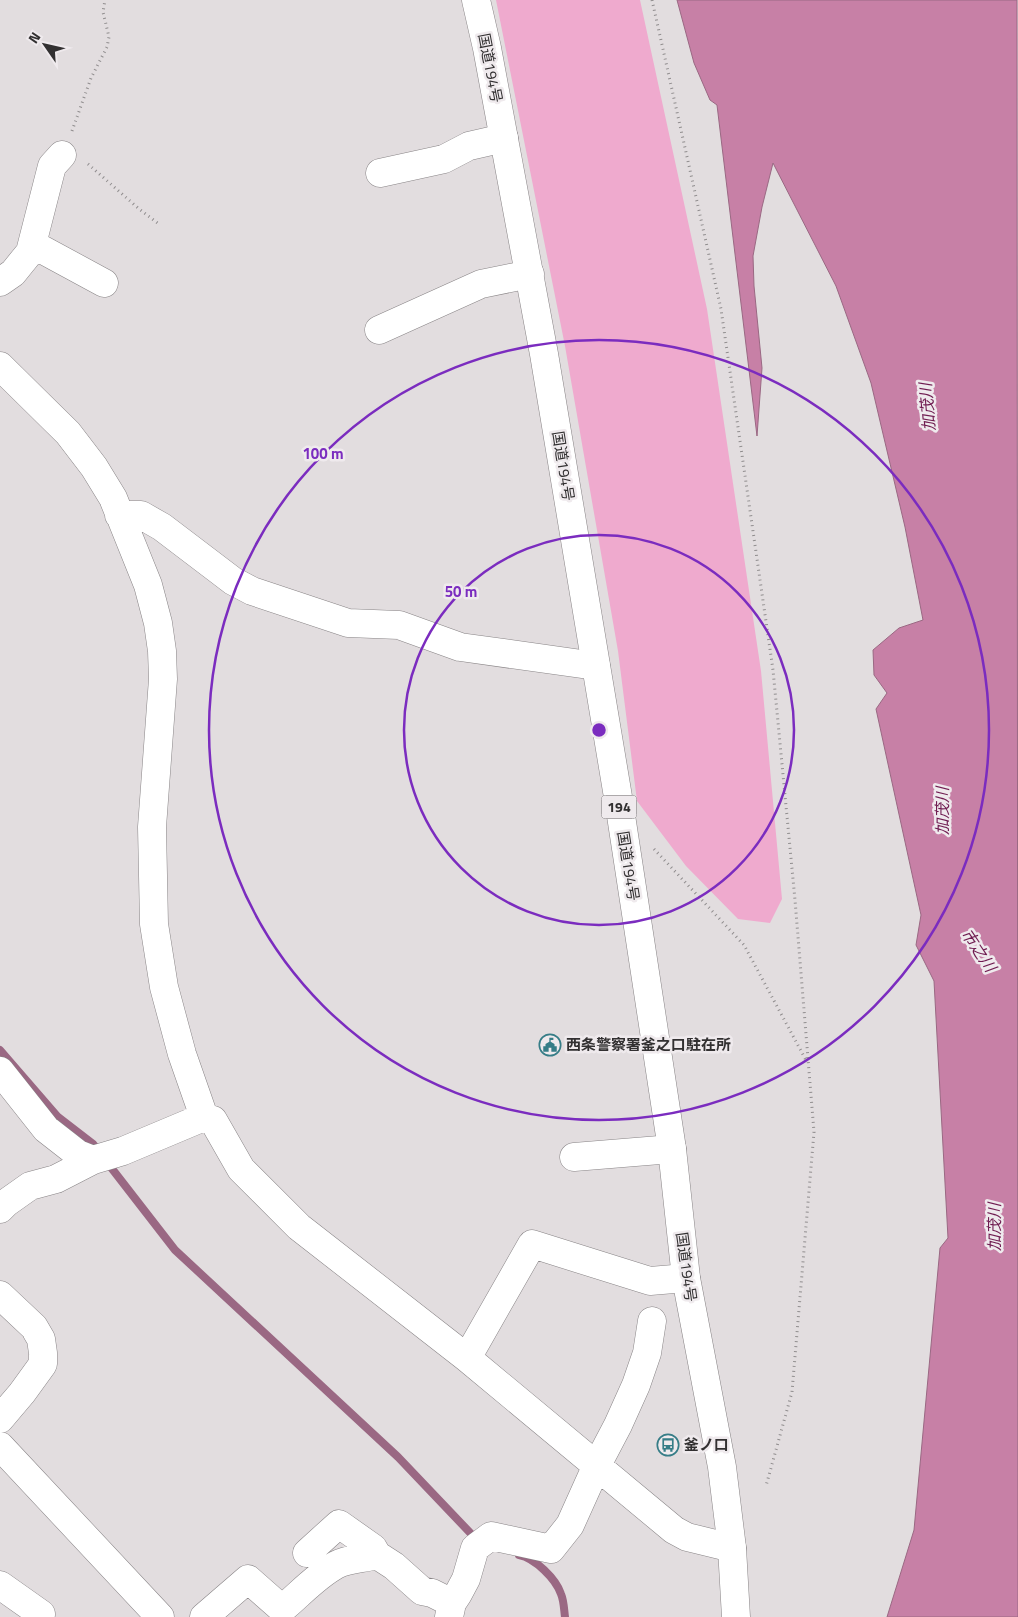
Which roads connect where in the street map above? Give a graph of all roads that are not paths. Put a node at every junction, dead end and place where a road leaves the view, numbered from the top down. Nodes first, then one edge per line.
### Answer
1 (476, 0) edge
2 (504, 138) junction
3 (62, 155) road end
4 (380, 174) dead end
5 (32, 244) junction
6 (530, 274) junction
7 (0, 282) edge
8 (104, 283) dead end
9 (379, 330) dead end
10 (0, 366) edge
11 (119, 515) junction
12 (596, 666) junction
13 (0, 1070) edge
14 (204, 1117) junction
15 (672, 1149) junction
16 (574, 1157) dead end
17 (93, 1160) junction
18 (0, 1209) edge
19 (686, 1278) junction
20 (0, 1294) edge
21 (652, 1321) dead end
22 (467, 1358) junction
23 (0, 1419) edge
24 (0, 1446) edge
25 (597, 1465) junction
26 (732, 1548) junction
27 (307, 1553) dead end
28 (378, 1555) junction
29 (0, 1585) edge
30 (450, 1610) edge
31 (41, 1614) dead end
32 (160, 1617) edge
33 (204, 1617) edge
34 (736, 1617) edge

1 - 2 main road, 国道194号 / 194
2 - 4 main road
2 - 6 main road, 国道194号 / 194
3 - 5 main road
5 - 7 main road
5 - 8 main road
6 - 9 main road
6 - 12 main road, 国道194号 / 194
10 - 11 main road
11 - 12 main road
11 - 14 main road
12 - 15 main road, 国道194号 / 194
13 - 17 main road
14 - 17 main road
14 - 22 main road
15 - 16 main road
15 - 19 main road, 国道194号 / 194
17 - 18 main road
19 - 22 main road
19 - 26 main road, 国道194号 / 194
20 - 23 main road
21 - 25 main road
22 - 25 main road
24 - 32 main road
25 - 26 main road
25 - 30 main road
26 - 34 main road, 国道194号 / 194
27 - 28 main road
28 - 30 main road
28 - 33 main road
29 - 31 main road

